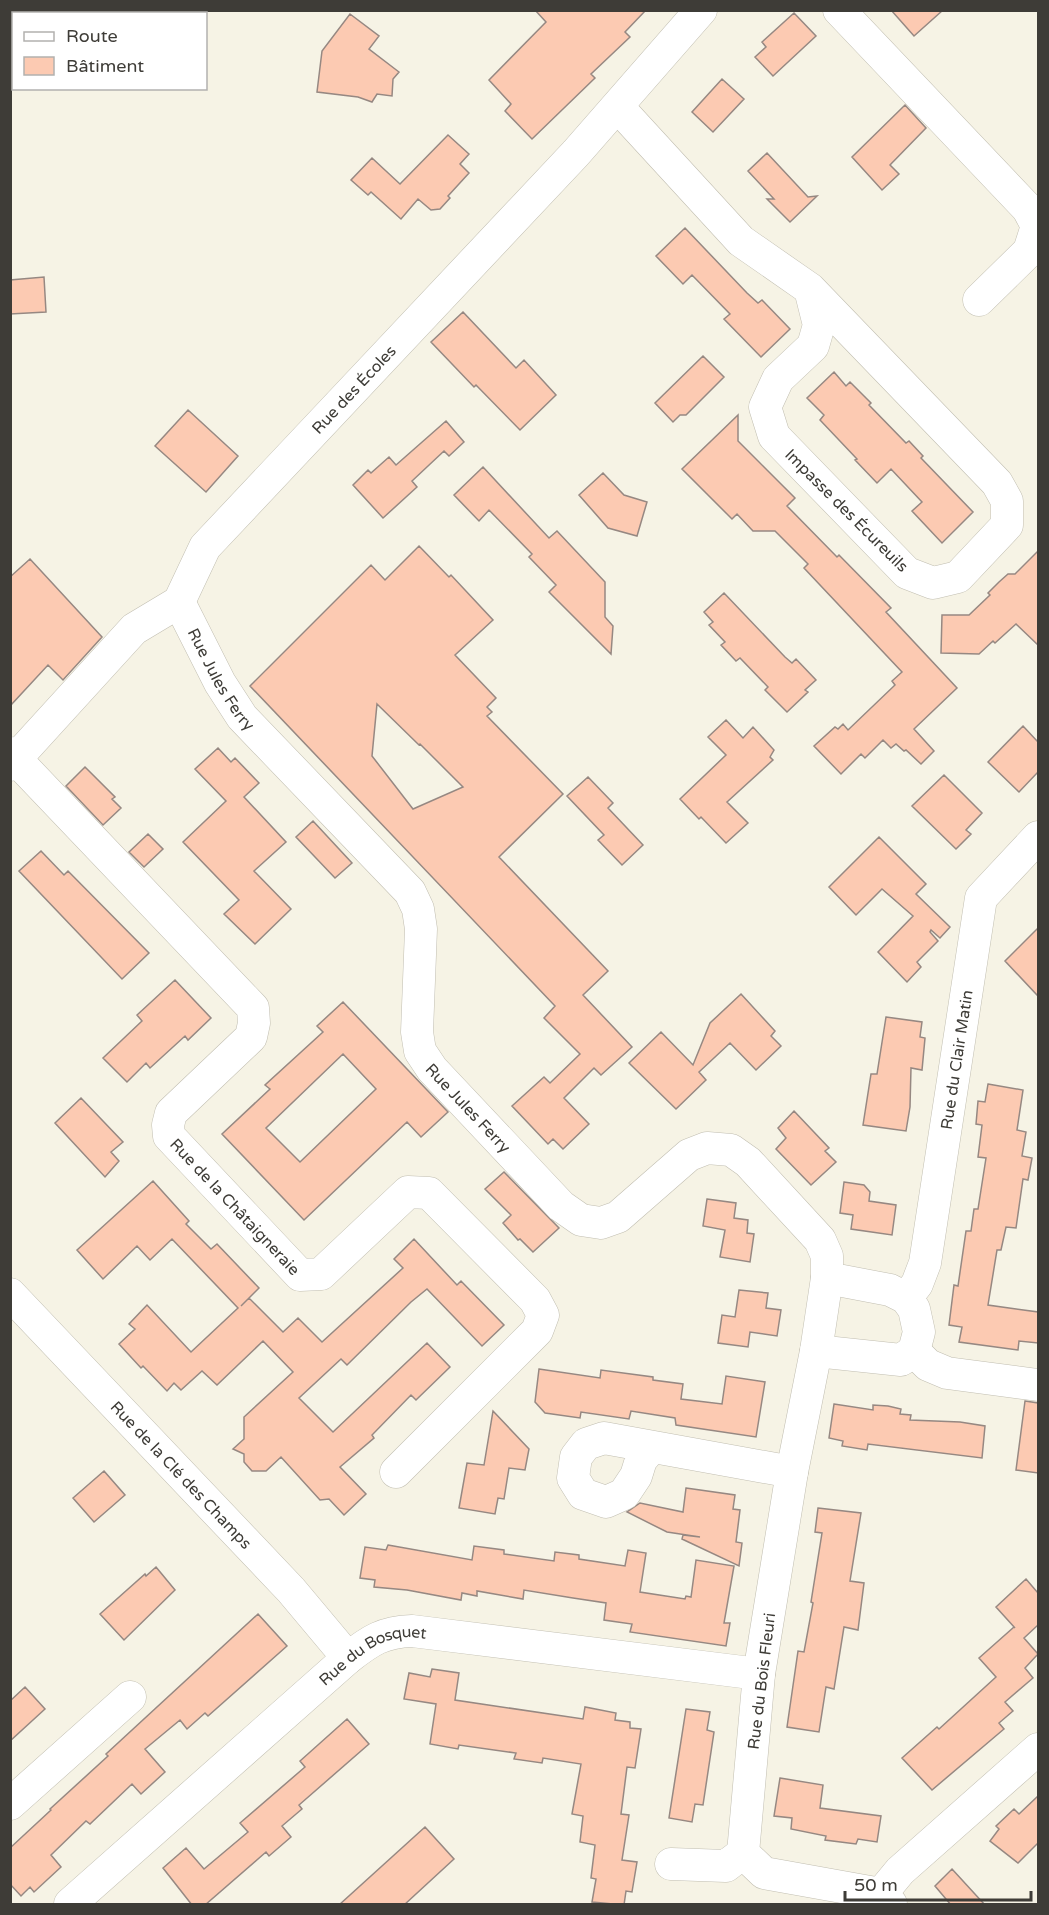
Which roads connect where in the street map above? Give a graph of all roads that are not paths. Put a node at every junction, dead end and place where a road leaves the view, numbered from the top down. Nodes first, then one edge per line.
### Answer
1 (701, 10) edge
2 (839, 10) edge
3 (618, 107) junction
4 (810, 290) junction
5 (979, 300) dead end
6 (179, 602) junction
7 (12, 759) edge
8 (1038, 837) edge
9 (827, 1278) junction
10 (10, 1294) edge
11 (906, 1298) junction
12 (816, 1351) junction
13 (914, 1351) junction
14 (1038, 1385) edge
15 (651, 1448) dead end
16 (396, 1472) dead end
17 (792, 1472) junction
18 (348, 1658) junction
19 (759, 1674) junction
20 (130, 1697) dead end
21 (1038, 1749) edge
22 (10, 1804) edge
23 (743, 1853) junction
24 (671, 1864) dead end
25 (886, 1899) edge
26 (70, 1905) edge

1 - 3 street, Rue des Écoles
2 - 5 street
3 - 4 street, Impasse des Écureuils
3 - 6 street, Rue des Écoles
4 - 4 street, Impasse des Écureuils
6 - 7 street
6 - 9 street, Rue Jules Ferry
7 - 16 street, Rue de la Châtaigneraie
8 - 11 street, Rue du Clair Matin
9 - 11 street
9 - 12 street, Rue Jules Ferry
10 - 18 street, Rue de la Clé des Champs
11 - 13 street
12 - 13 street
12 - 17 street, Rue du Bois Fleuri
13 - 14 street
15 - 17 street
17 - 19 street, Rue du Bois Fleuri
18 - 19 street, Rue du Bosquet
18 - 26 street, Rue du Bosquet
19 - 23 street, Rue du Bois Fleuri
20 - 22 street
21 - 25 street
23 - 24 street
23 - 25 street

